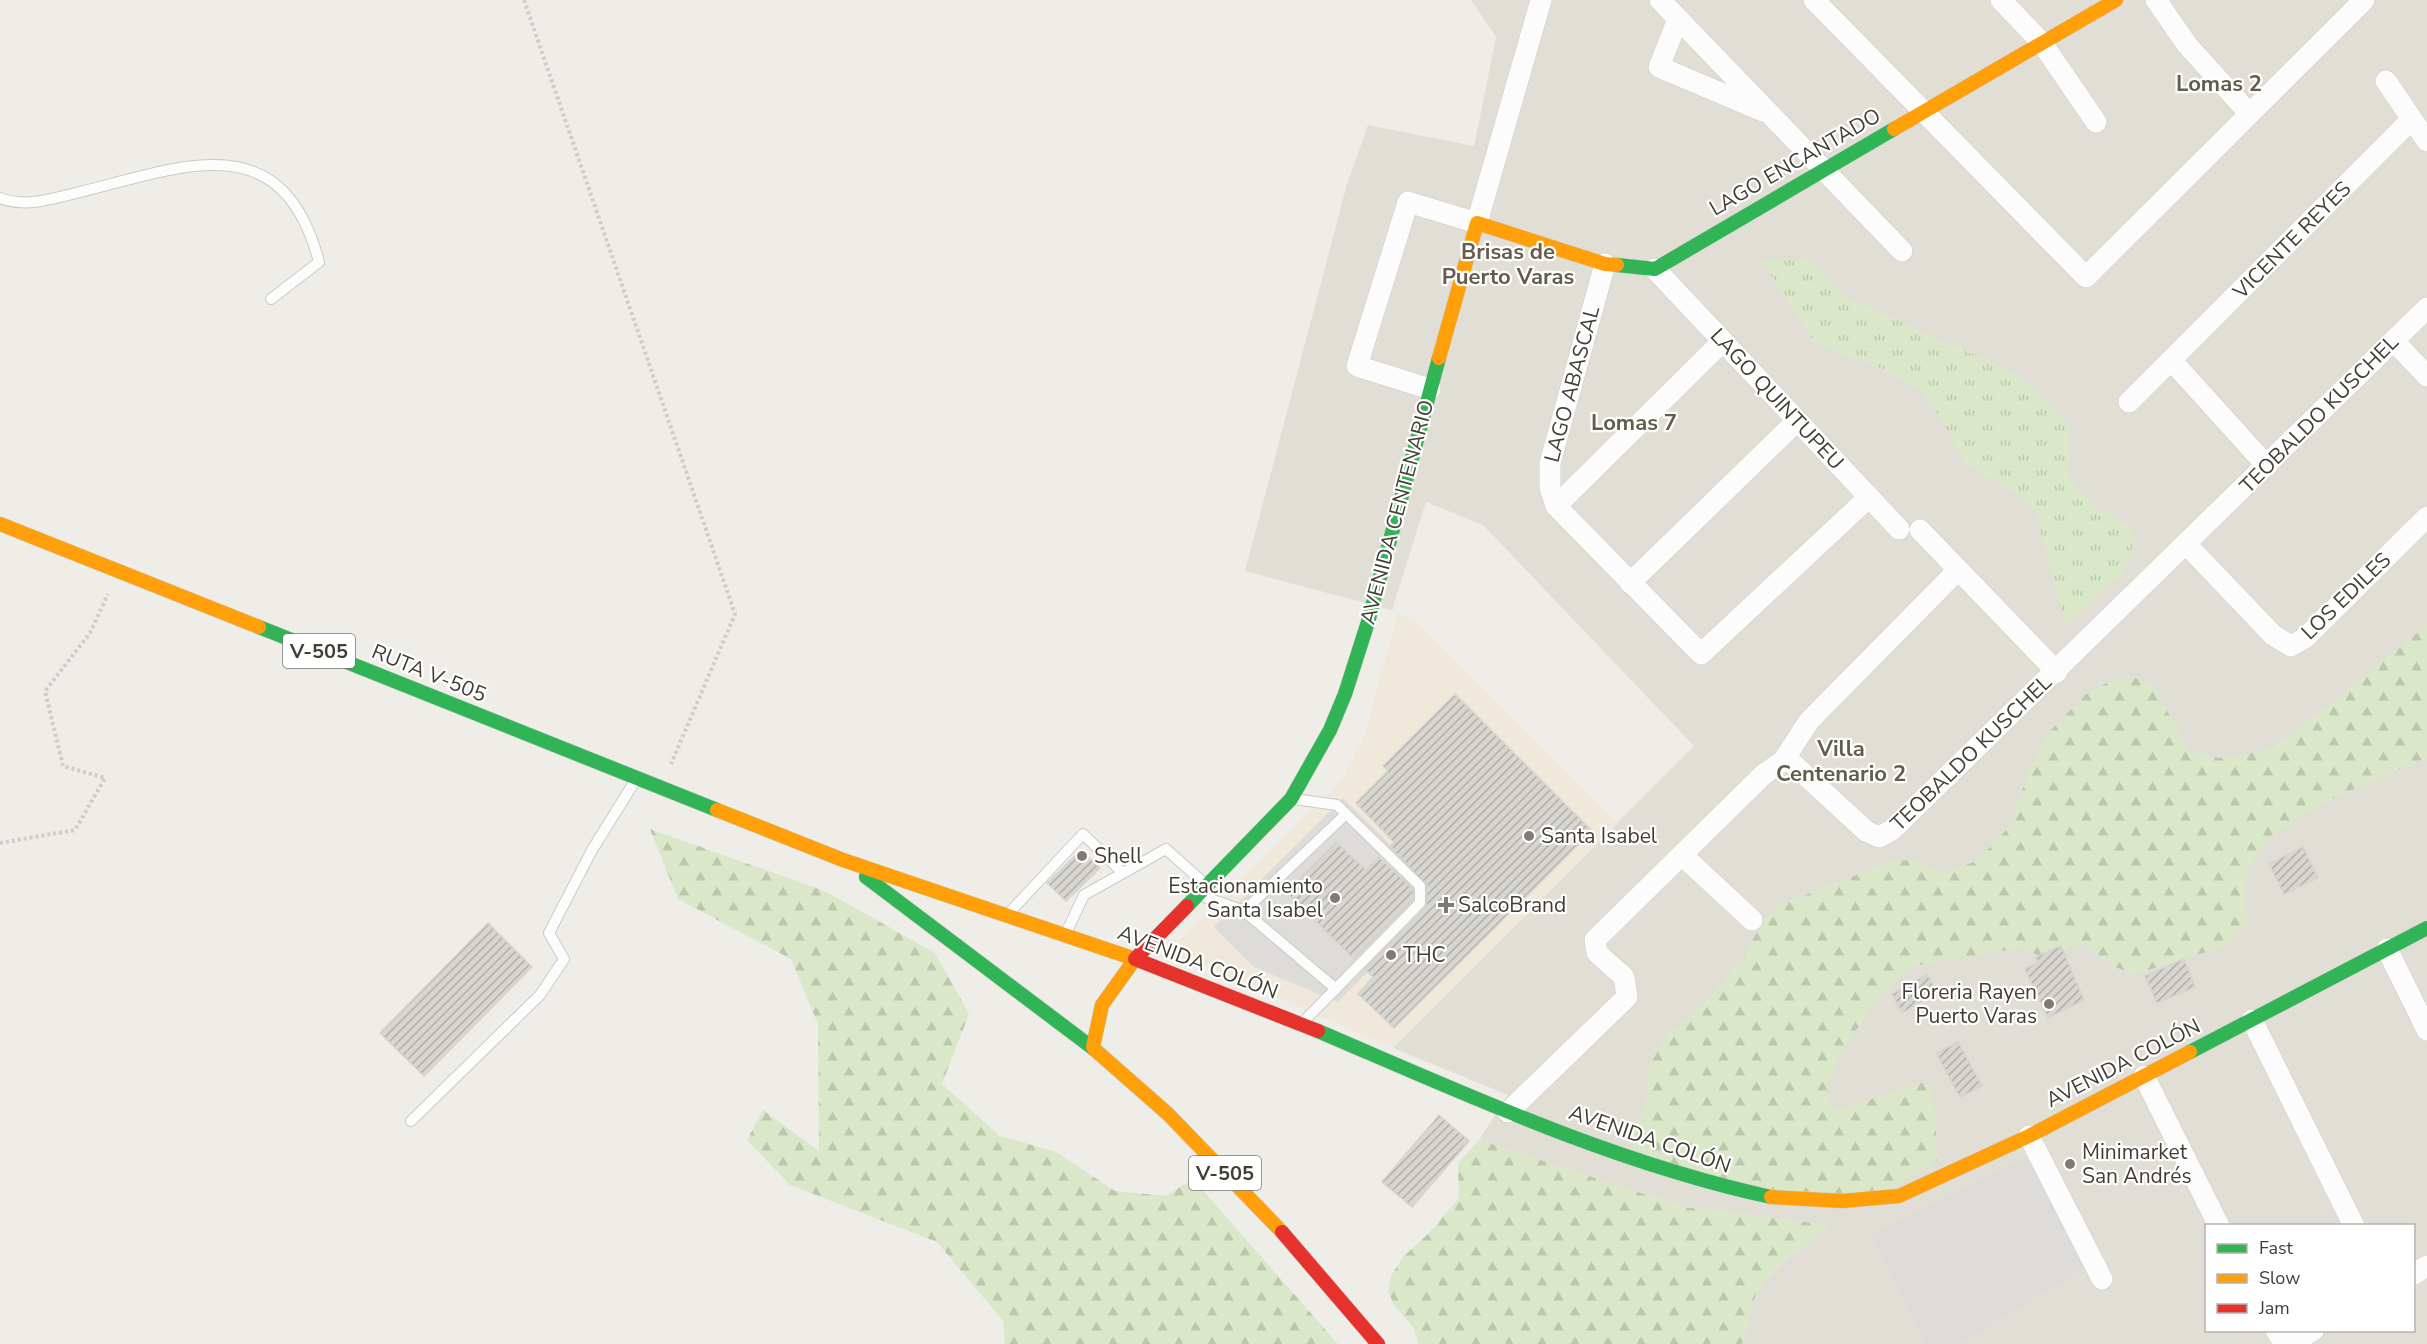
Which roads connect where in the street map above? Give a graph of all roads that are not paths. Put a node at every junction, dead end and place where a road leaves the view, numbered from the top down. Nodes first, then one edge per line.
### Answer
1 (1541, 0) edge
2 (1660, 0) edge
3 (1814, 0) edge
4 (2001, 0) edge
5 (2116, 0) edge
6 (2156, 0) edge
7 (2364, 0) edge
8 (1678, 19) junction
9 (2042, 43) junction
10 (2386, 81) dead end
11 (1923, 112) junction
12 (2249, 113) junction
13 (1772, 114) junction
14 (2412, 119) junction
15 (2096, 122) dead end
16 (2427, 141) edge
17 (1826, 169) junction
18 (0, 198) edge
19 (1477, 223) junction
20 (1902, 251) dead end
21 (1605, 264) junction
22 (1655, 268) junction
23 (271, 299) dead end
24 (2427, 308) edge
25 (1723, 341) junction
26 (2394, 341) junction
27 (2172, 361) junction
28 (2427, 376) edge
29 (1430, 389) junction
30 (2129, 402) dead end
31 (1797, 421) junction
32 (2267, 466) junction
33 (1869, 498) junction
34 (1556, 506) junction
35 (2427, 517) edge
36 (0, 524) edge
37 (1899, 529) dead end
38 (1920, 530) dead end
39 (2187, 545) junction
40 (1958, 570) junction
41 (1630, 583) junction
42 (2056, 672) junction
43 (1783, 761) junction
44 (637, 778) junction
45 (1291, 799) junction
46 (1346, 814) junction
47 (1683, 855) junction
48 (843, 861) junction
49 (1123, 873) junction
50 (1203, 891) junction
51 (1244, 911) junction
52 (1006, 915) junction
53 (1752, 920) dead end
54 (2427, 928) edge
55 (1065, 935) junction
56 (2387, 949) junction
57 (1135, 959) junction
58 (1336, 989) junction
59 (2252, 1020) junction
60 (1302, 1024) junction
61 (2427, 1030) edge
62 (1093, 1047) junction
63 (2144, 1076) junction
64 (1508, 1112) junction
65 (411, 1121) dead end
66 (2029, 1136) junction
67 (2218, 1224) edge
68 (2353, 1224) edge
69 (2102, 1279) dead end
70 (2311, 1332) edge
71 (1378, 1344) edge
72 (2290, 1344) edge

1 - 19 street, AVENIDA CENTENARIO
2 - 8 street
3 - 11 street
4 - 9 street
5 - 9 main road, LAGO ENCANTADO
6 - 12 street
7 - 12 street
8 - 13 street
8 - 13 street
9 - 11 main road, LAGO ENCANTADO
9 - 15 street
10 - 14 street
11 - 12 street
11 - 17 main road, LAGO ENCANTADO
13 - 17 street
14 - 16 street
14 - 27 street, VICENTE REYES
17 - 20 street
17 - 22 main road, LAGO ENCANTADO
18 - 23 lane
19 - 21 main road
19 - 29 main road, AVENIDA CENTENARIO
19 - 29 street
21 - 22 main road
21 - 34 street, LAGO ABASCAL
22 - 25 street, LAGO QUINTUPEU
24 - 26 street, TEOBALDO KUSCHEL
25 - 31 street, LAGO QUINTUPEU
25 - 34 street
26 - 28 street
26 - 32 street, TEOBALDO KUSCHEL
27 - 30 street, VICENTE REYES
27 - 32 street
29 - 45 main road, AVENIDA CENTENARIO
31 - 33 street, LAGO QUINTUPEU
31 - 41 street
32 - 39 street, TEOBALDO KUSCHEL
33 - 37 street, LAGO QUINTUPEU
33 - 41 street
34 - 41 street
35 - 39 street, LOS EDILES
36 - 44 main road, RUTA V-505 / V-505
38 - 40 street
39 - 42 street, TEOBALDO KUSCHEL
40 - 42 street
40 - 43 street
42 - 43 street, TEOBALDO KUSCHEL
43 - 47 street
44 - 48 main road, RUTA V-505 / V-505
44 - 65 lane
45 - 46 lane
45 - 50 main road, AVENIDA CENTENARIO
46 - 51 lane
46 - 58 lane
47 - 53 street
47 - 64 street
48 - 52 main road, AVENIDA COLÓN / V-505
48 - 62 main road
49 - 50 lane
49 - 52 lane
49 - 55 lane
50 - 51 lane
50 - 57 main road, AVENIDA CENTENARIO
51 - 58 lane
52 - 55 main road, AVENIDA COLÓN / V-505
54 - 56 main road, AVENIDA COLÓN
55 - 57 main road, AVENIDA COLÓN / V-505
56 - 59 main road, AVENIDA COLÓN
56 - 61 street
57 - 60 main road, AVENIDA COLÓN
57 - 62 main road, AVENIDA CENTENARIO
58 - 60 lane
59 - 63 main road, AVENIDA COLÓN
59 - 68 street
60 - 64 main road, AVENIDA COLÓN
62 - 71 main road, V-505
63 - 66 main road, AVENIDA COLÓN
63 - 67 street
64 - 66 main road, AVENIDA COLÓN
66 - 69 street
70 - 72 street

